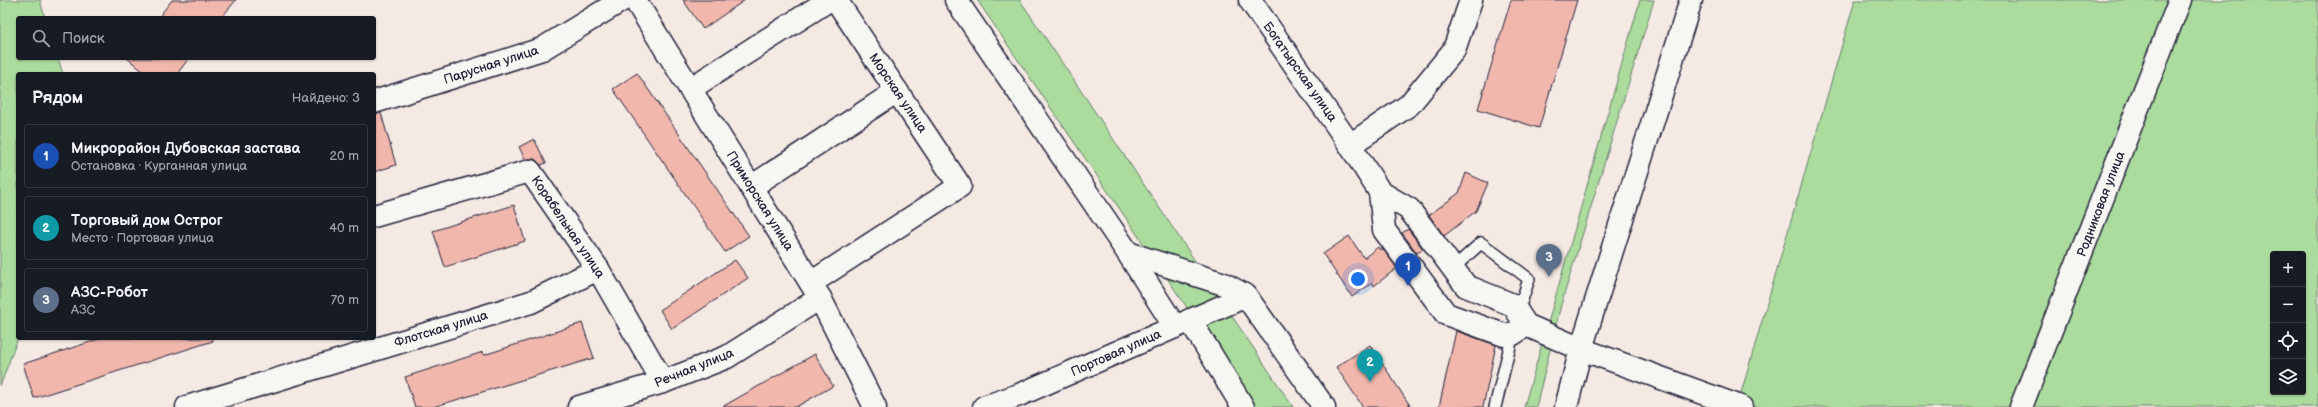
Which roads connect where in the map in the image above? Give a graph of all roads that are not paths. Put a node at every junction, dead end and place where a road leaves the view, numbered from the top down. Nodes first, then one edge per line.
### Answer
1 (622, 0) edge
2 (635, 0) edge
3 (829, 0) edge
4 (836, 0) edge
5 (956, 0) edge
6 (1250, 0) edge
7 (1471, 0) edge
8 (1691, 0) edge
9 (2180, 0) edge
10 (690, 89) junction
11 (897, 91) junction
12 (376, 101) edge
13 (1350, 145) junction
14 (751, 186) junction
15 (960, 186) joint
16 (1380, 192) junction
17 (376, 215) edge
18 (1128, 253) junction
19 (1453, 268) junction
20 (598, 269) junction
21 (816, 291) junction
22 (1246, 296) junction
23 (1182, 323) junction
24 (1519, 324) junction
25 (1581, 349) junction
26 (663, 382) junction
27 (187, 407) edge
28 (579, 407) edge
29 (875, 407) edge
30 (984, 407) edge
31 (1243, 407) edge
32 (1324, 407) edge
33 (1495, 407) edge
34 (1566, 407) edge
35 (1741, 407) edge
36 (2021, 407) edge

1 - 12 street, Парусная улица
2 - 10 street, Приморская улица
3 - 10 street
4 - 11 street, Морская улица
5 - 18 street
6 - 13 street, Богатырская улица
7 - 13 street
8 - 25 street
9 - 36 street, Родниковая улица
10 - 14 street, Приморская улица
11 - 14 street
11 - 15 street, Морская улица
13 - 16 street, Богатырская улица
14 - 21 street, Приморская улица
15 - 21 street, Речная улица
16 - 19 street
16 - 24 street
17 - 20 street, Корабельная улица
18 - 22 street
18 - 23 street
19 - 24 street
19 - 24 lane
20 - 26 street, Корабельная улица
20 - 27 street, Флотская улица
21 - 26 street, Речная улица
21 - 29 street, Приморская улица
22 - 23 street, Портовая улица
22 - 32 street
23 - 30 street, Портовая улица
23 - 31 street
24 - 25 street
24 - 33 lane
25 - 34 street
25 - 35 street
26 - 28 street, Речная улица

